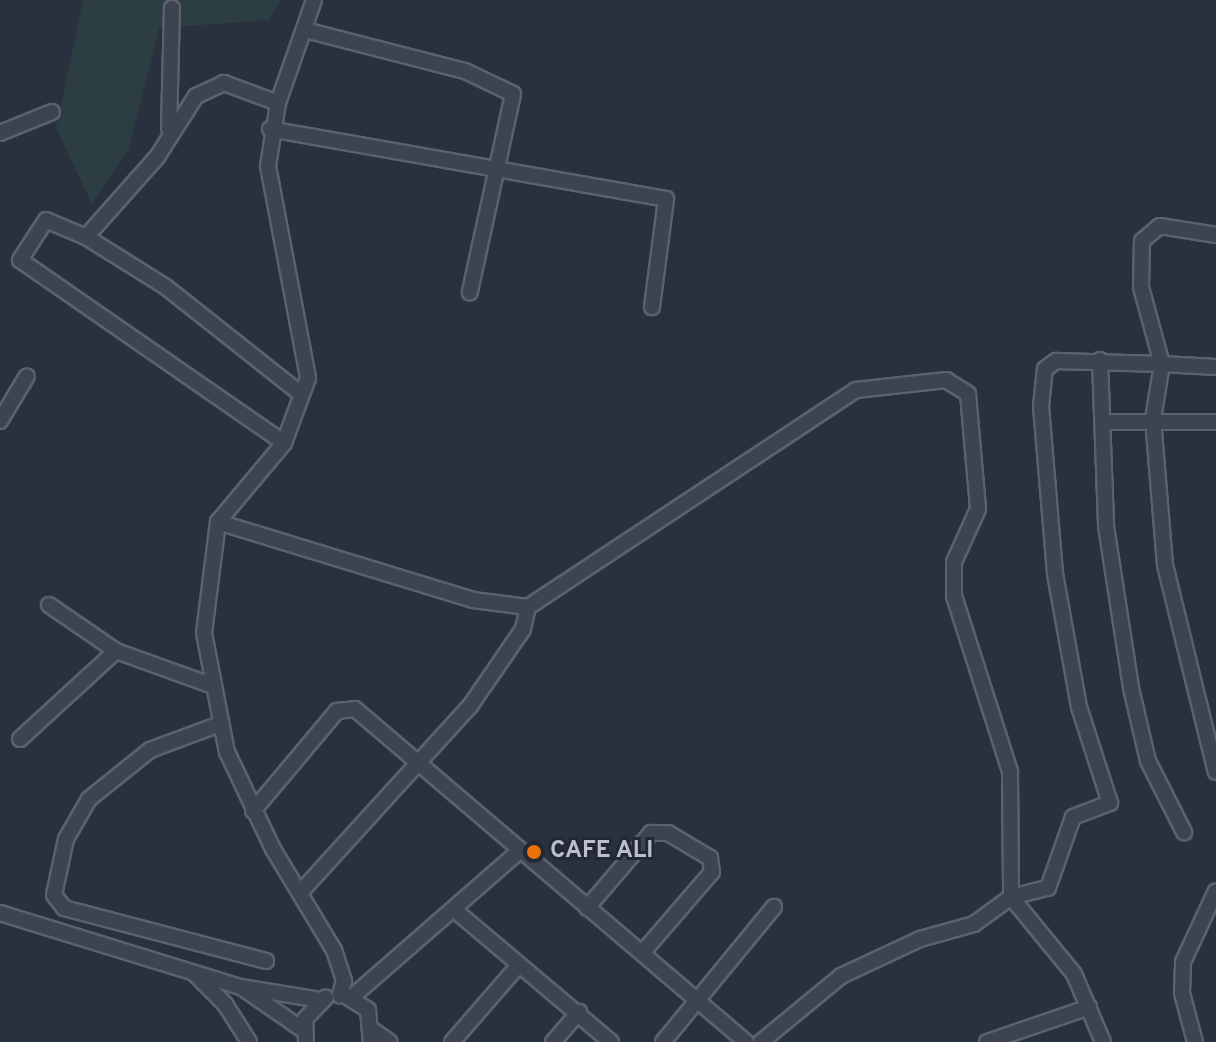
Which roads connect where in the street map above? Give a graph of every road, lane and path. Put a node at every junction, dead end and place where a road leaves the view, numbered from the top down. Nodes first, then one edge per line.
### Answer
1 (314, 0) edge
2 (172, 8) dead end
3 (305, 30) junction
4 (278, 103) junction
5 (52, 112) dead end
6 (270, 129) junction
7 (0, 133) edge
8 (169, 133) junction
9 (501, 175) junction
10 (1216, 235) edge
11 (86, 237) junction
12 (470, 292) dead end
13 (652, 307) dead end
14 (1100, 360) junction
15 (1162, 364) junction
16 (1216, 367) edge
17 (27, 376) dead end
18 (301, 394) junction
19 (1153, 419) junction
20 (0, 421) edge
21 (1103, 422) junction
22 (1216, 422) edge
23 (284, 443) junction
24 (218, 522) junction
25 (49, 605) dead end
26 (528, 607) junction
27 (116, 651) junction
28 (213, 686) junction
29 (220, 724) junction
30 (20, 739) dead end
31 (421, 767) junction
32 (1216, 772) edge
33 (253, 811) junction
34 (1184, 832) dead end
35 (518, 852) junction
36 (1216, 891) edge
37 (301, 892) junction
38 (1011, 897) junction
39 (774, 907) dead end
40 (587, 908) junction
41 (457, 912) junction
42 (1210, 912) edge
43 (0, 913) edge
44 (97, 916) junction
45 (90, 940) junction
46 (642, 953) junction
47 (266, 961) dead end
48 (519, 965) junction
49 (191, 971) junction
50 (241, 987) junction
51 (346, 996) junction
52 (320, 1000) junction
53 (699, 1002) junction
54 (1089, 1007) junction
55 (579, 1012) junction
56 (304, 1036) edge
57 (372, 1036) edge
58 (249, 1042) edge
59 (390, 1042) edge
60 (452, 1042) edge
61 (553, 1042) edge
62 (611, 1042) edge
63 (663, 1042) edge
64 (746, 1042) edge
65 (761, 1042) edge
66 (987, 1042) edge
67 (1103, 1042) edge
68 (1195, 1042) edge

1 - 3 street
2 - 8 street
3 - 4 street
3 - 9 street
4 - 6 street
4 - 8 street
5 - 7 street
6 - 9 street
6 - 18 street
8 - 11 street
9 - 12 street
9 - 13 street
10 - 15 street
11 - 18 street
11 - 23 street
14 - 15 street
14 - 21 street
14 - 38 street
15 - 16 street
15 - 19 street
17 - 20 street
18 - 23 street
19 - 21 street
19 - 22 street
19 - 32 street
21 - 34 street
23 - 24 street
24 - 26 street
24 - 28 street
25 - 27 street
26 - 31 street
26 - 38 street
27 - 28 street
27 - 30 street
28 - 29 street
29 - 33 street
29 - 44 street
31 - 33 street
31 - 35 street
31 - 37 street
33 - 37 street
35 - 40 street
35 - 41 street
36 - 42 street
37 - 51 street
38 - 54 street
38 - 65 street
39 - 53 street
40 - 46 street
40 - 46 street
41 - 48 street
41 - 51 street
42 - 68 street
43 - 45 street
44 - 45 street
44 - 47 street
45 - 49 street
46 - 53 street
48 - 55 street
48 - 60 street
49 - 50 street
49 - 58 street
50 - 52 street
50 - 56 street
51 - 52 street
51 - 57 street
52 - 56 street
53 - 63 street
53 - 64 street
54 - 66 street
54 - 67 street
55 - 61 street
55 - 62 street
57 - 59 street

